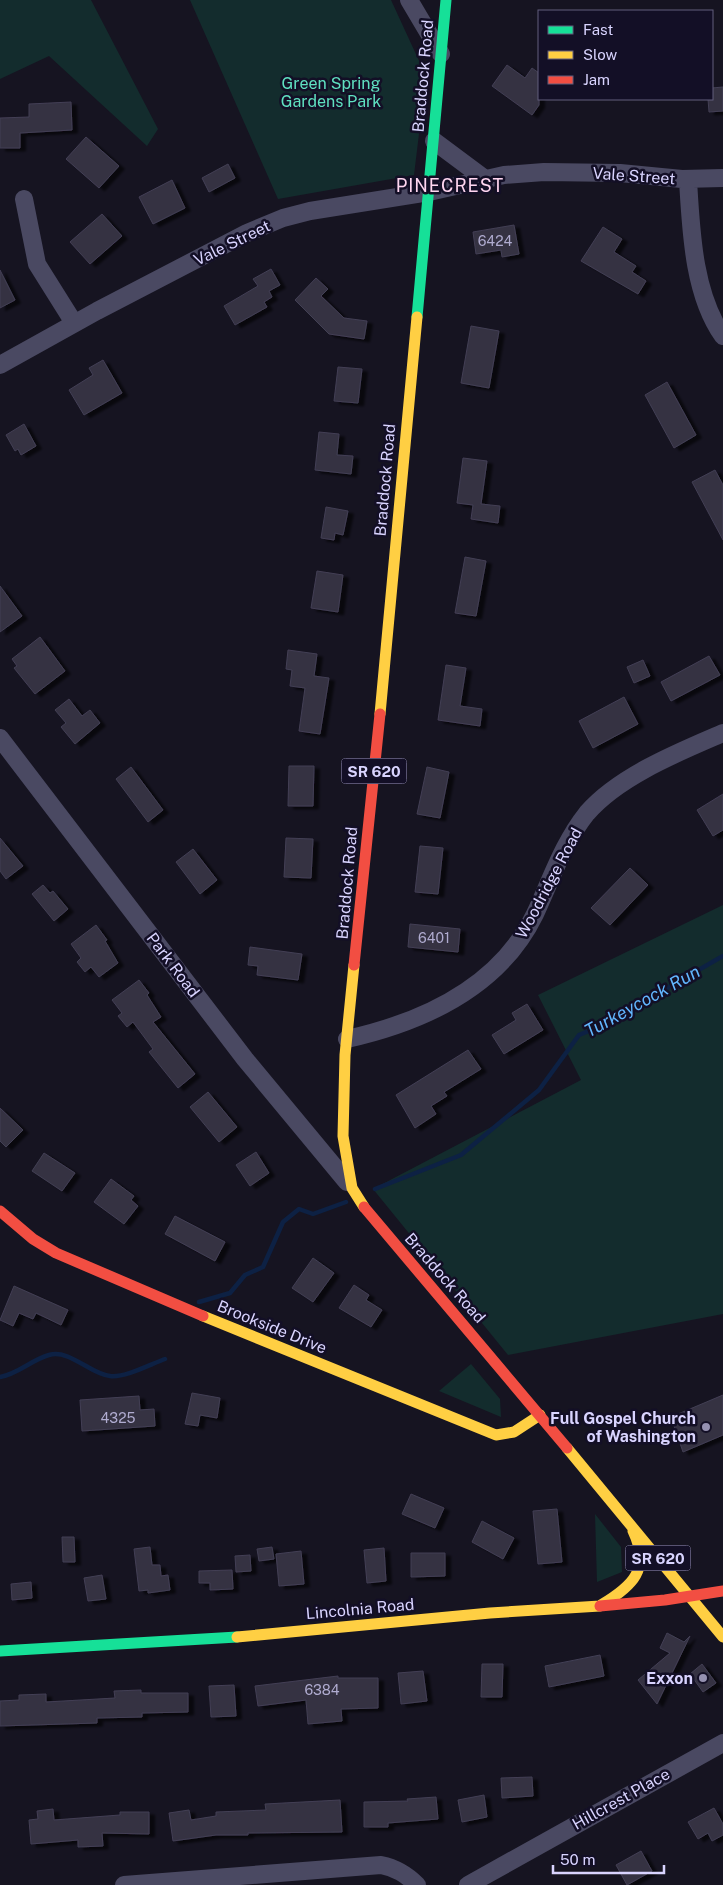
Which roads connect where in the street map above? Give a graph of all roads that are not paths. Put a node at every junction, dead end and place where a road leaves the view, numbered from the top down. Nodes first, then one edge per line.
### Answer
1 (408, 0) edge
2 (446, 0) edge
3 (441, 54) junction
4 (434, 141) junction
5 (723, 178) edge
6 (485, 179) junction
7 (688, 180) junction
8 (428, 192) junction
9 (24, 199) dead end
10 (74, 324) junction
11 (723, 336) edge
12 (0, 365) edge
13 (723, 733) edge
14 (0, 738) edge
15 (347, 1040) junction
16 (352, 1188) junction
17 (0, 1212) edge
18 (540, 1415) junction
19 (625, 1517) junction
20 (723, 1591) edge
21 (690, 1598) junction
22 (601, 1605) junction
23 (723, 1637) edge
24 (0, 1651) edge
25 (723, 1743) edge
26 (124, 1885) edge
27 (417, 1885) edge
28 (468, 1885) edge

1 - 3 street
2 - 3 main road, Braddock Road / SR 620
3 - 4 main road, Braddock Road / SR 620
4 - 6 street
4 - 8 main road, Braddock Road / SR 620
5 - 7 street, Vale Street
6 - 7 street, Vale Street
6 - 8 street, Vale Street
7 - 11 street
8 - 10 street, Vale Street
8 - 15 main road, Braddock Road / SR 620
9 - 10 street
10 - 12 street, Vale Street
13 - 15 street, Woodridge Road
14 - 16 street, Park Road
15 - 16 main road, Braddock Road / SR 620
16 - 18 main road, Braddock Road / SR 620
17 - 18 main road, Brookside Drive
18 - 19 main road, Braddock Road / SR 620
19 - 21 main road, Braddock Road / SR 620
19 - 22 main road
20 - 21 main road, Lincolnia Road
21 - 22 main road, Lincolnia Road
21 - 23 main road, Braddock Road / SR 620
22 - 24 main road, Lincolnia Road
25 - 28 street, Hillcrest Place
26 - 27 street

